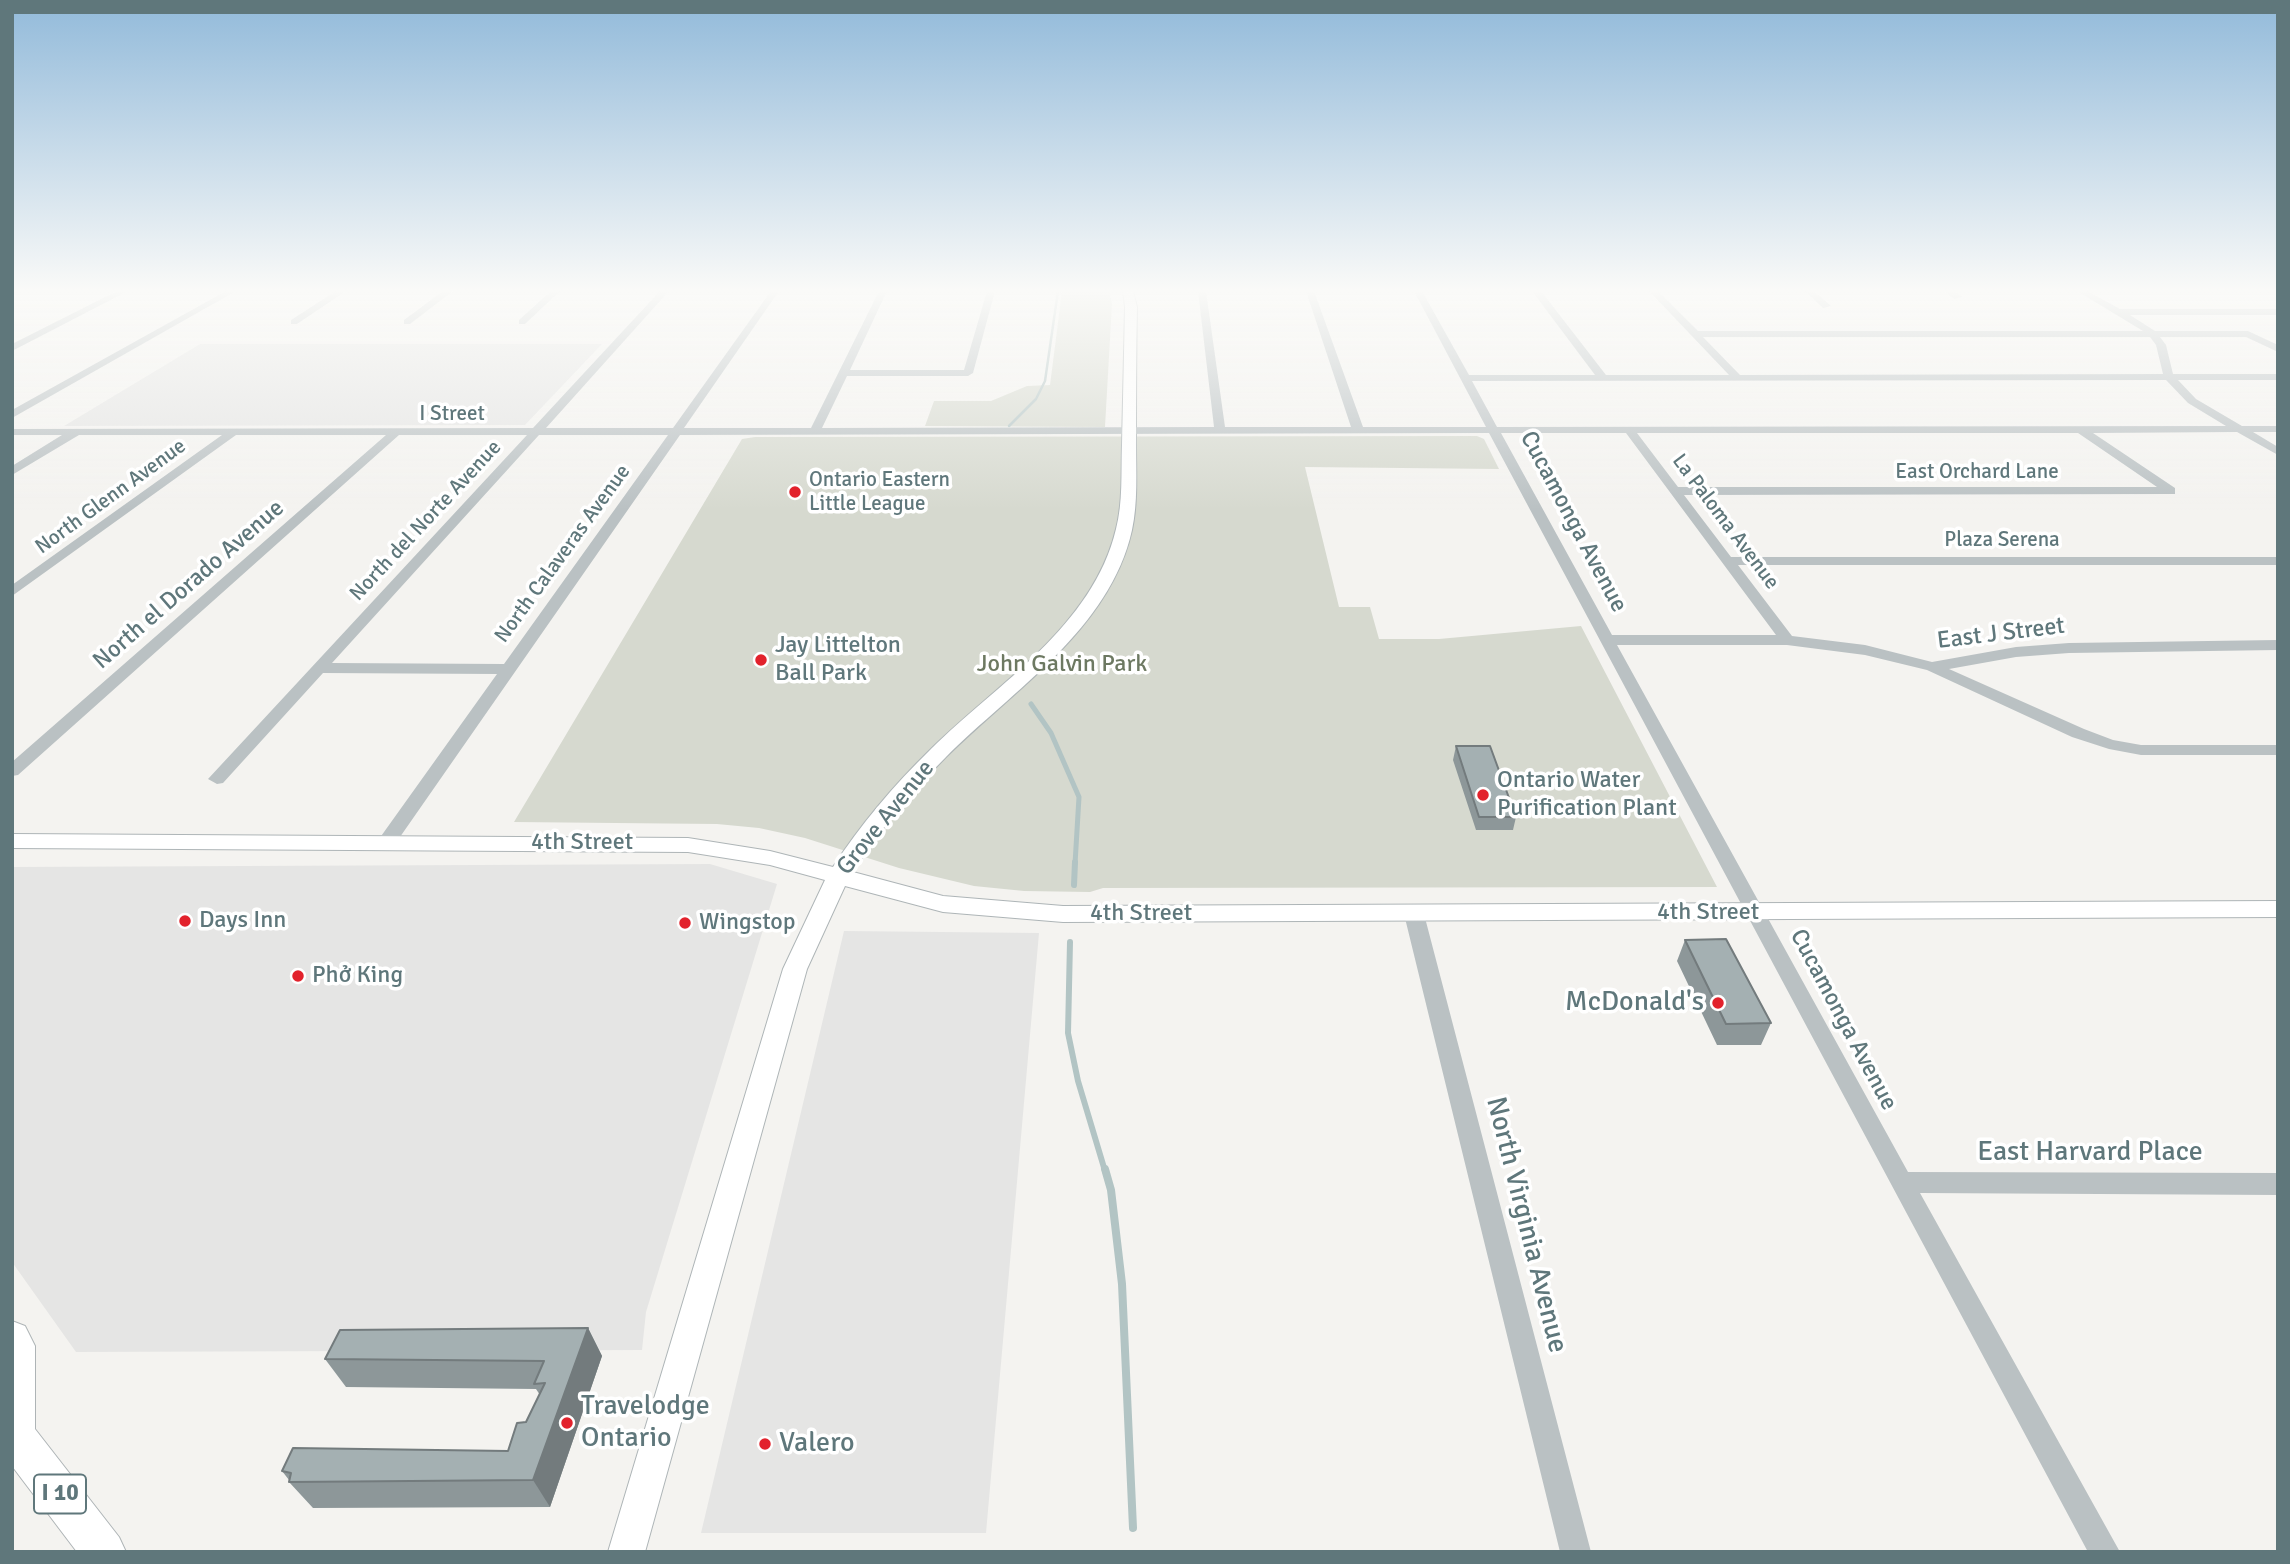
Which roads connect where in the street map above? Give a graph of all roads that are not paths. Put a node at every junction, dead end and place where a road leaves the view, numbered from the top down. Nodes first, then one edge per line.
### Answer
1 (103, 364) edge
2 (599, 364) edge
3 (724, 364) edge
4 (847, 364) edge
5 (971, 364) edge
6 (1130, 364) edge
7 (1211, 364) edge
8 (1335, 364) edge
9 (1457, 364) edge
10 (1592, 364) edge
11 (1724, 364) edge
12 (2166, 364) edge
13 (842, 373) junction
14 (2169, 377) junction
15 (2278, 377) edge
16 (1465, 378) junction
17 (1603, 378) junction
18 (1738, 378) junction
19 (12, 415) edge
20 (2239, 429) junction
21 (2278, 429) edge
22 (1358, 430) junction
23 (1493, 430) junction
24 (1629, 430) junction
25 (2082, 430) junction
26 (815, 431) junction
27 (1129, 431) junction
28 (1220, 431) junction
29 (12, 432) edge
30 (76, 432) junction
31 (676, 432) junction
32 (232, 433) junction
33 (395, 433) junction
34 (536, 433) junction
35 (2278, 452) edge
36 (12, 471) edge
37 (1675, 491) junction
38 (1727, 561) junction
39 (2278, 561) edge
40 (12, 592) edge
41 (1606, 640) junction
42 (1787, 640) junction
43 (2278, 645) edge
44 (1932, 667) junction
45 (318, 668) junction
46 (507, 668) junction
47 (2278, 750) edge
48 (12, 771) edge
49 (217, 779) dead end
50 (12, 841) edge
51 (386, 842) junction
52 (838, 877) junction
53 (2278, 909) edge
54 (1755, 913) junction
55 (1414, 914) junction
56 (1901, 1182) junction
57 (2278, 1184) edge
58 (12, 1339) edge
59 (14, 1433) edge
60 (104, 1552) edge
61 (626, 1552) edge
62 (1576, 1552) edge
63 (2105, 1552) edge

1 - 19 street
2 - 34 street, North del Norte Avenue
3 - 31 street, North Calaveras Avenue
4 - 13 street
5 - 13 street
6 - 27 main road, Grove Avenue
7 - 28 street
8 - 22 street
9 - 16 street, Cucamonga Avenue
10 - 17 street
11 - 18 street
12 - 14 street
13 - 26 street
14 - 15 street
14 - 18 street
14 - 20 street
16 - 17 street
16 - 23 street, Cucamonga Avenue
17 - 18 street
20 - 21 street, I Street
20 - 25 street, I Street
20 - 35 street
22 - 23 street, I Street
22 - 28 street, I Street
23 - 24 street, I Street
23 - 41 street, Cucamonga Avenue
24 - 25 street, I Street
24 - 37 street, La Paloma Avenue
25 - 37 street, East Orchard Lane
26 - 27 street, I Street
26 - 31 street, I Street
27 - 28 street, I Street
27 - 52 main road, Grove Avenue
29 - 30 street, I Street
30 - 32 street, I Street
30 - 36 street
31 - 34 street, I Street
31 - 46 street, North Calaveras Avenue
32 - 33 street, I Street
32 - 40 street, North Glenn Avenue
33 - 34 street, I Street
33 - 48 street, North el Dorado Avenue
34 - 45 street, North del Norte Avenue
37 - 38 street, La Paloma Avenue
38 - 39 street, Plaza Serena
38 - 42 street, La Paloma Avenue
41 - 42 street, East J Street
41 - 54 street, Cucamonga Avenue
42 - 44 street, East J Street
43 - 44 street, East J Street
44 - 47 street
45 - 46 street
45 - 49 street, North del Norte Avenue
46 - 51 street, North Calaveras Avenue
50 - 51 main road, 4th Street
51 - 52 main road, 4th Street
52 - 55 main road, 4th Street
52 - 61 main road, Grove Avenue
53 - 54 main road, 4th Street
54 - 55 main road, 4th Street
54 - 56 street, Cucamonga Avenue
55 - 62 street, North Virginia Avenue
56 - 57 street, East Harvard Place
56 - 63 street, Cucamonga Avenue
58 - 59 highway
59 - 60 highway, I 10

